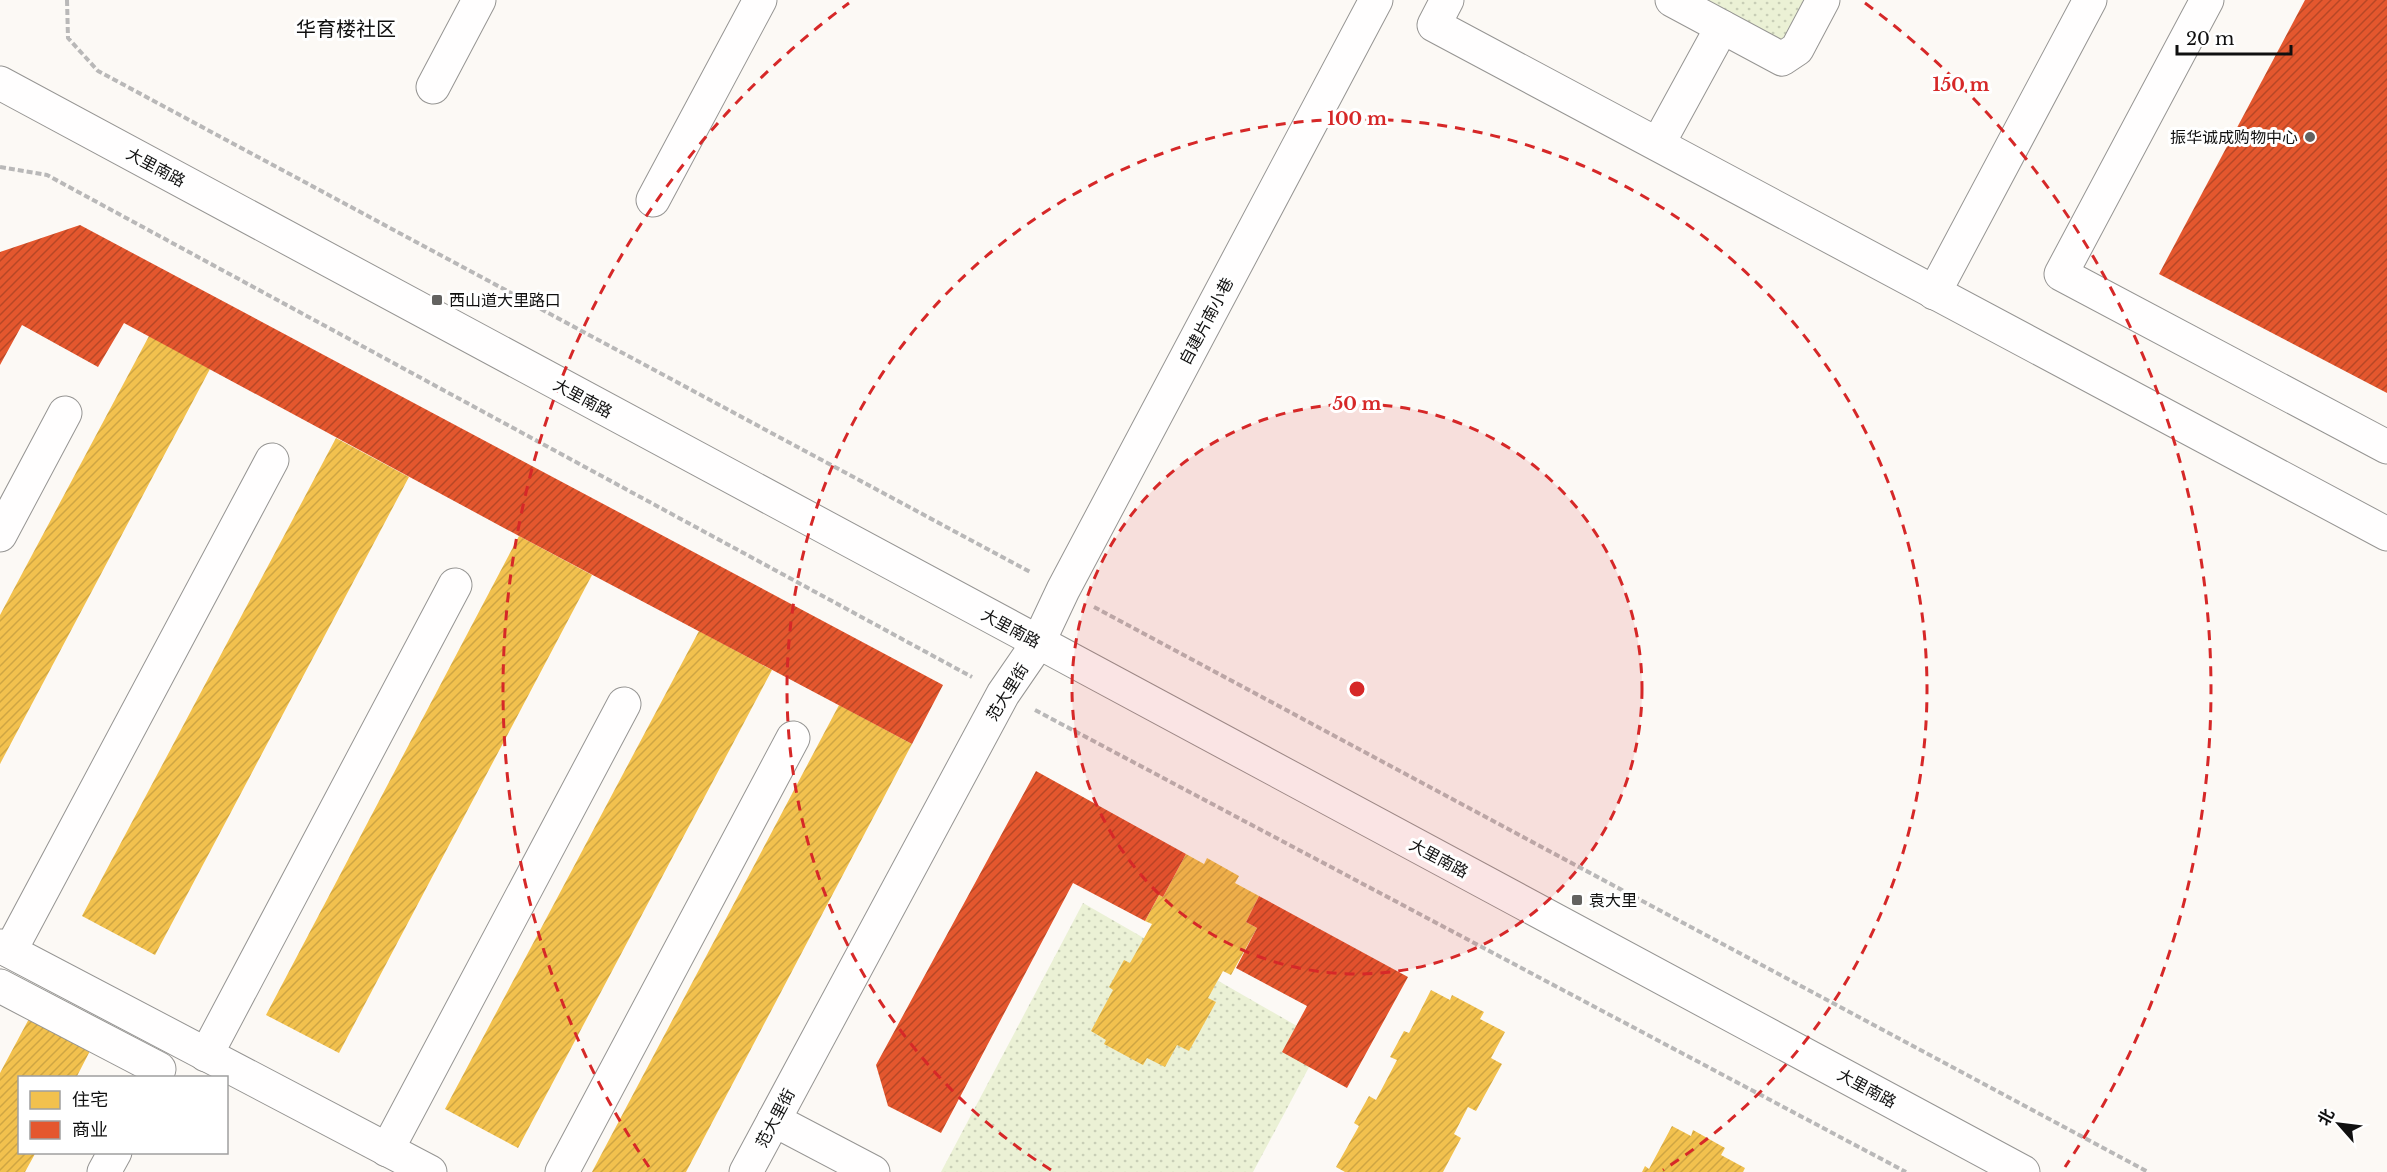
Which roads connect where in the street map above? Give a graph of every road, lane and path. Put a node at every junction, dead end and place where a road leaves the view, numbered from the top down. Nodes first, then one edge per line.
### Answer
1 (67, 0) edge
2 (479, 0) edge
3 (760, 0) edge
4 (1376, 0) edge
5 (1447, 0) edge
6 (1672, 0) edge
7 (1823, 0) edge
8 (2090, 0) edge
9 (2207, 0) edge
10 (1722, 27) junction
11 (0, 83) edge
12 (433, 87) dead end
13 (1658, 144) junction
14 (0, 167) edge
15 (652, 200) dead end
16 (1934, 293) junction
17 (65, 413) dead end
18 (2387, 447) edge
19 (272, 460) dead end
20 (2387, 534) edge
21 (0, 535) edge
22 (455, 585) dead end
23 (1063, 590) junction
24 (1038, 643) junction
25 (1012, 699) junction
26 (624, 704) dead end
27 (793, 738) dead end
28 (5, 949) edge
29 (0, 986) edge
30 (175, 1039) junction
31 (206, 1055) junction
32 (157, 1073) edge
33 (781, 1124) junction
34 (387, 1150) junction
35 (114, 1154) edge
36 (104, 1172) edge
37 (430, 1172) edge
38 (562, 1172) edge
39 (746, 1172) edge
40 (766, 1172) edge
41 (873, 1172) edge
42 (1906, 1172) edge
43 (2023, 1172) edge
44 (2148, 1172) edge

1 - 23 path
2 - 12 street
3 - 15 street
4 - 23 street, 自建片南小巷
5 - 13 street
6 - 10 street
7 - 10 street
8 - 16 street
9 - 18 street
10 - 13 street
11 - 24 street, 大里南路
13 - 16 street
14 - 25 path
16 - 20 street
17 - 21 street
19 - 28 street
22 - 31 street
23 - 24 street, 自建片南小巷
23 - 44 path
24 - 25 street, 范大里街
24 - 43 street, 大里南路
25 - 33 street, 范大里街
25 - 42 path
26 - 34 street
27 - 38 street
28 - 30 street
29 - 32 street
30 - 31 street
30 - 32 street
31 - 34 street
33 - 39 street, 范大里街
33 - 40 street, 范大里街
33 - 41 street
34 - 37 street
35 - 36 street

